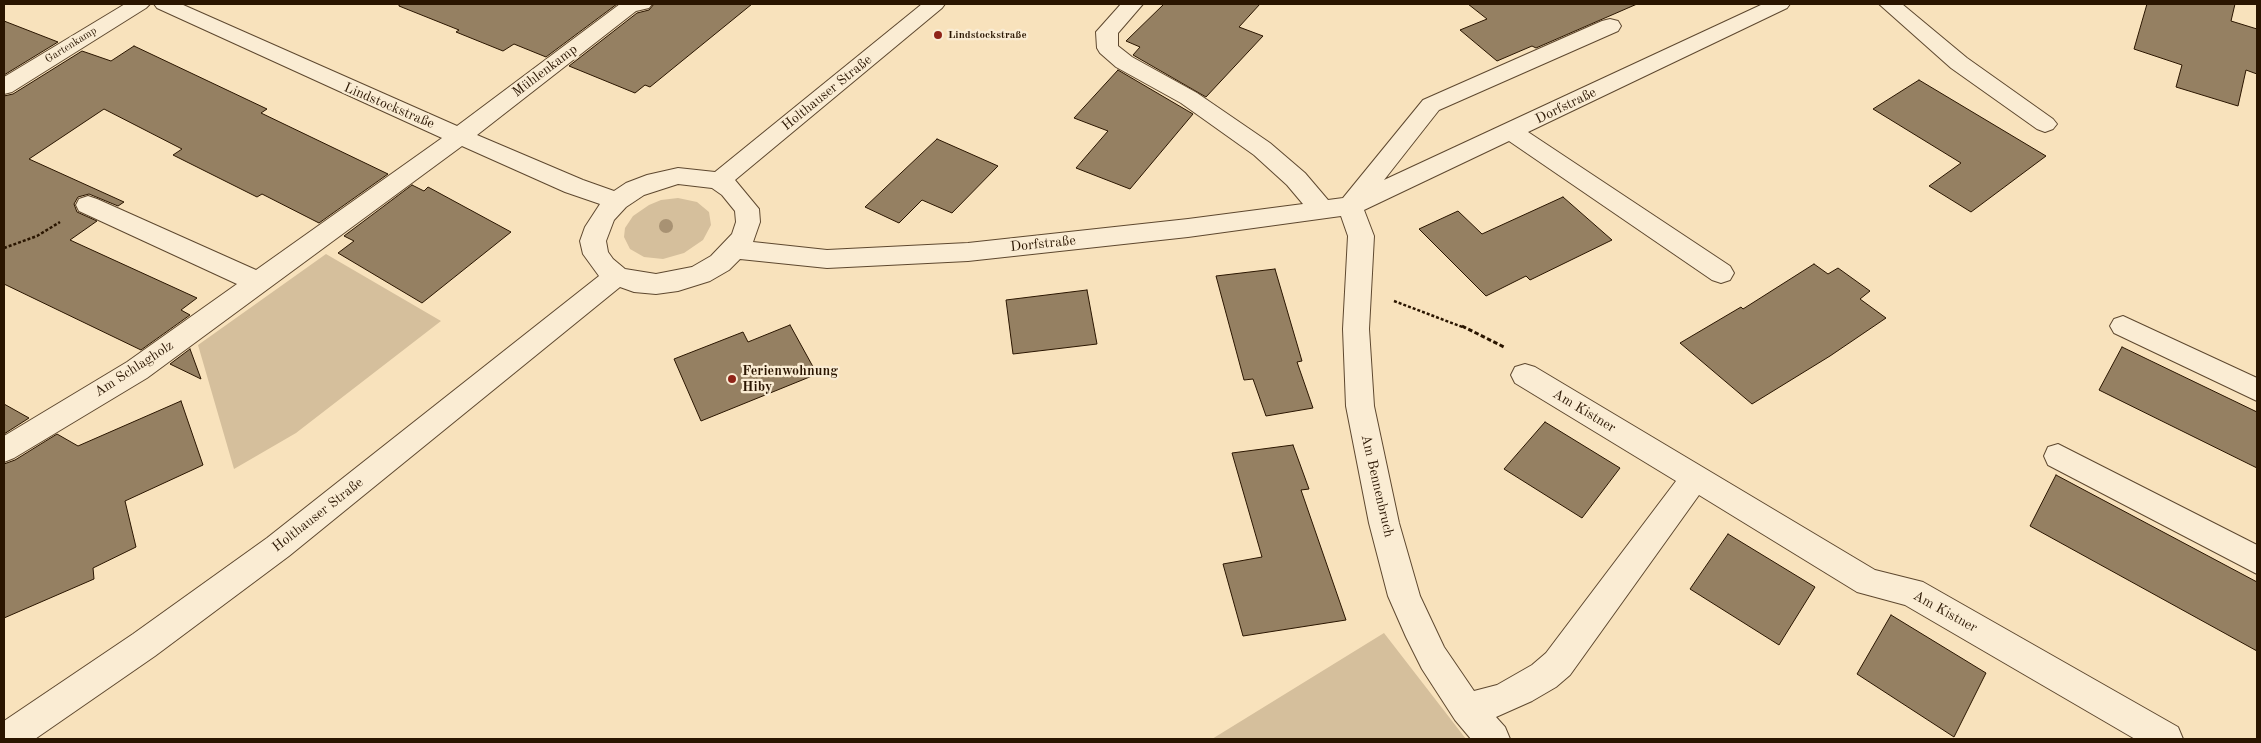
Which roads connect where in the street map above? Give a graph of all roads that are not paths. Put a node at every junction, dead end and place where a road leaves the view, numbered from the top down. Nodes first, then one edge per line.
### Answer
1 (139, 4) edge
2 (164, 4) edge
3 (935, 4) edge
4 (1132, 4) edge
5 (1780, 4) edge
6 (1889, 4) edge
7 (632, 5) edge
8 (1610, 26) dead end
9 (4, 87) edge
10 (2045, 124) dead end
11 (1512, 132) junction
12 (460, 136) junction
13 (719, 181) junction
14 (617, 201) junction
15 (88, 204) road end
16 (1350, 206) junction
17 (1322, 210) junction
18 (735, 249) junction
19 (1721, 273) dead end
20 (616, 276) junction
21 (260, 283) junction
22 (2122, 326) dead end
23 (1525, 375) road end
24 (2257, 390) edge
25 (4, 450) edge
26 (2058, 456) dead end
27 (1695, 478) junction
28 (2257, 560) edge
29 (1467, 709) junction
30 (7, 739) edge
31 (1493, 739) edge
32 (2166, 739) edge

1 - 9 street, Gartenkamp
2 - 12 street, Lindstockstraße
3 - 13 street, Holthauser Straße
4 - 17 street
5 - 11 street, Dorfstraße
6 - 10 street
7 - 12 street, Mühlenkamp
8 - 16 street
11 - 16 street, Dorfstraße
11 - 19 street
12 - 14 street, Lindstockstraße
12 - 21 street, Am Schlagholz
13 - 14 street
13 - 18 street
14 - 20 street
15 - 21 street
16 - 17 street, Dorfstraße
16 - 29 street, Am Bennenbruch
17 - 18 street, Dorfstraße
18 - 20 street
20 - 30 street, Holthauser Straße
21 - 25 street, Am Schlagholz
22 - 24 street
23 - 27 street, Am Kistner
26 - 28 street
27 - 29 street
27 - 32 street, Am Kistner
29 - 31 street, Am Bennenbruch

